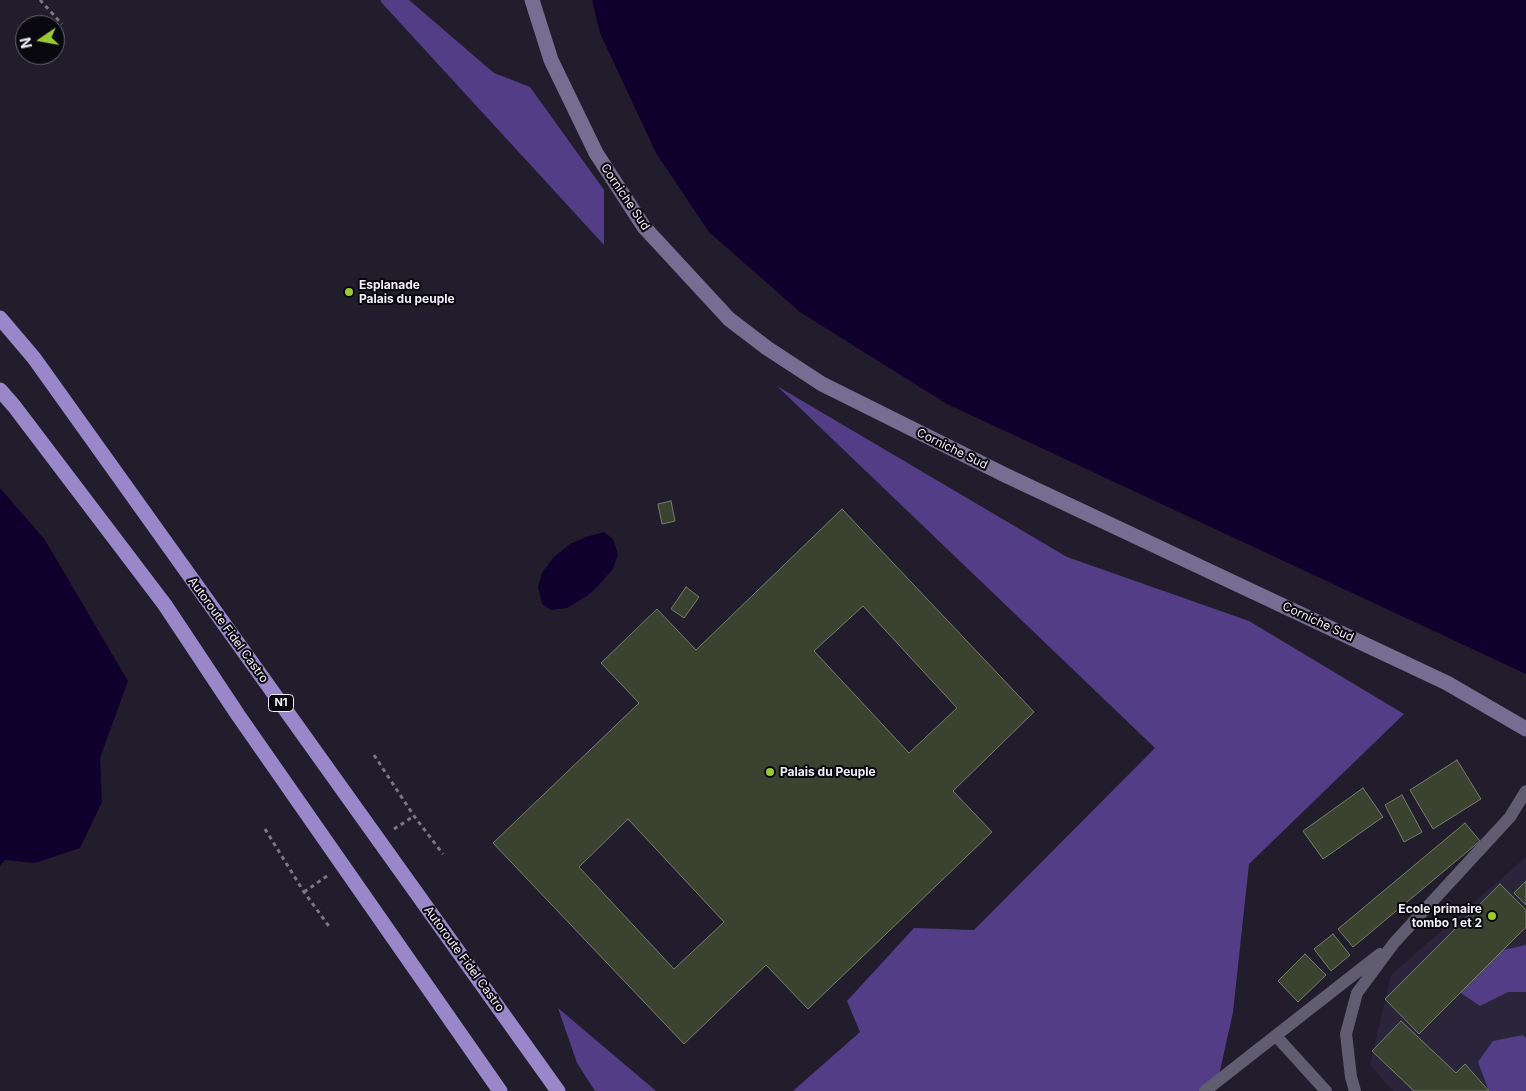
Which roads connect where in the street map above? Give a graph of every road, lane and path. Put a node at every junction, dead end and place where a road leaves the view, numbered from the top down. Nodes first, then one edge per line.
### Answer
1 (40, 0) edge
2 (532, 0) edge
3 (54, 15) edge
4 (0, 318) edge
5 (0, 390) edge
6 (1526, 728) edge
7 (374, 755) dead end
8 (1526, 791) edge
9 (265, 829) dead end
10 (443, 854) dead end
11 (331, 929) dead end
12 (1394, 943) junction
13 (1276, 1036) junction
14 (500, 1091) edge
15 (558, 1091) edge
16 (1205, 1091) edge
17 (1326, 1091) edge
18 (1355, 1091) edge

1 - 3 path
2 - 6 main road, Corniche Sud
4 - 15 highway, Autoroute Fidel Castro / N1
5 - 14 highway
7 - 10 path
8 - 12 lane
9 - 11 path
12 - 13 lane
12 - 18 lane
13 - 16 lane
13 - 17 lane

